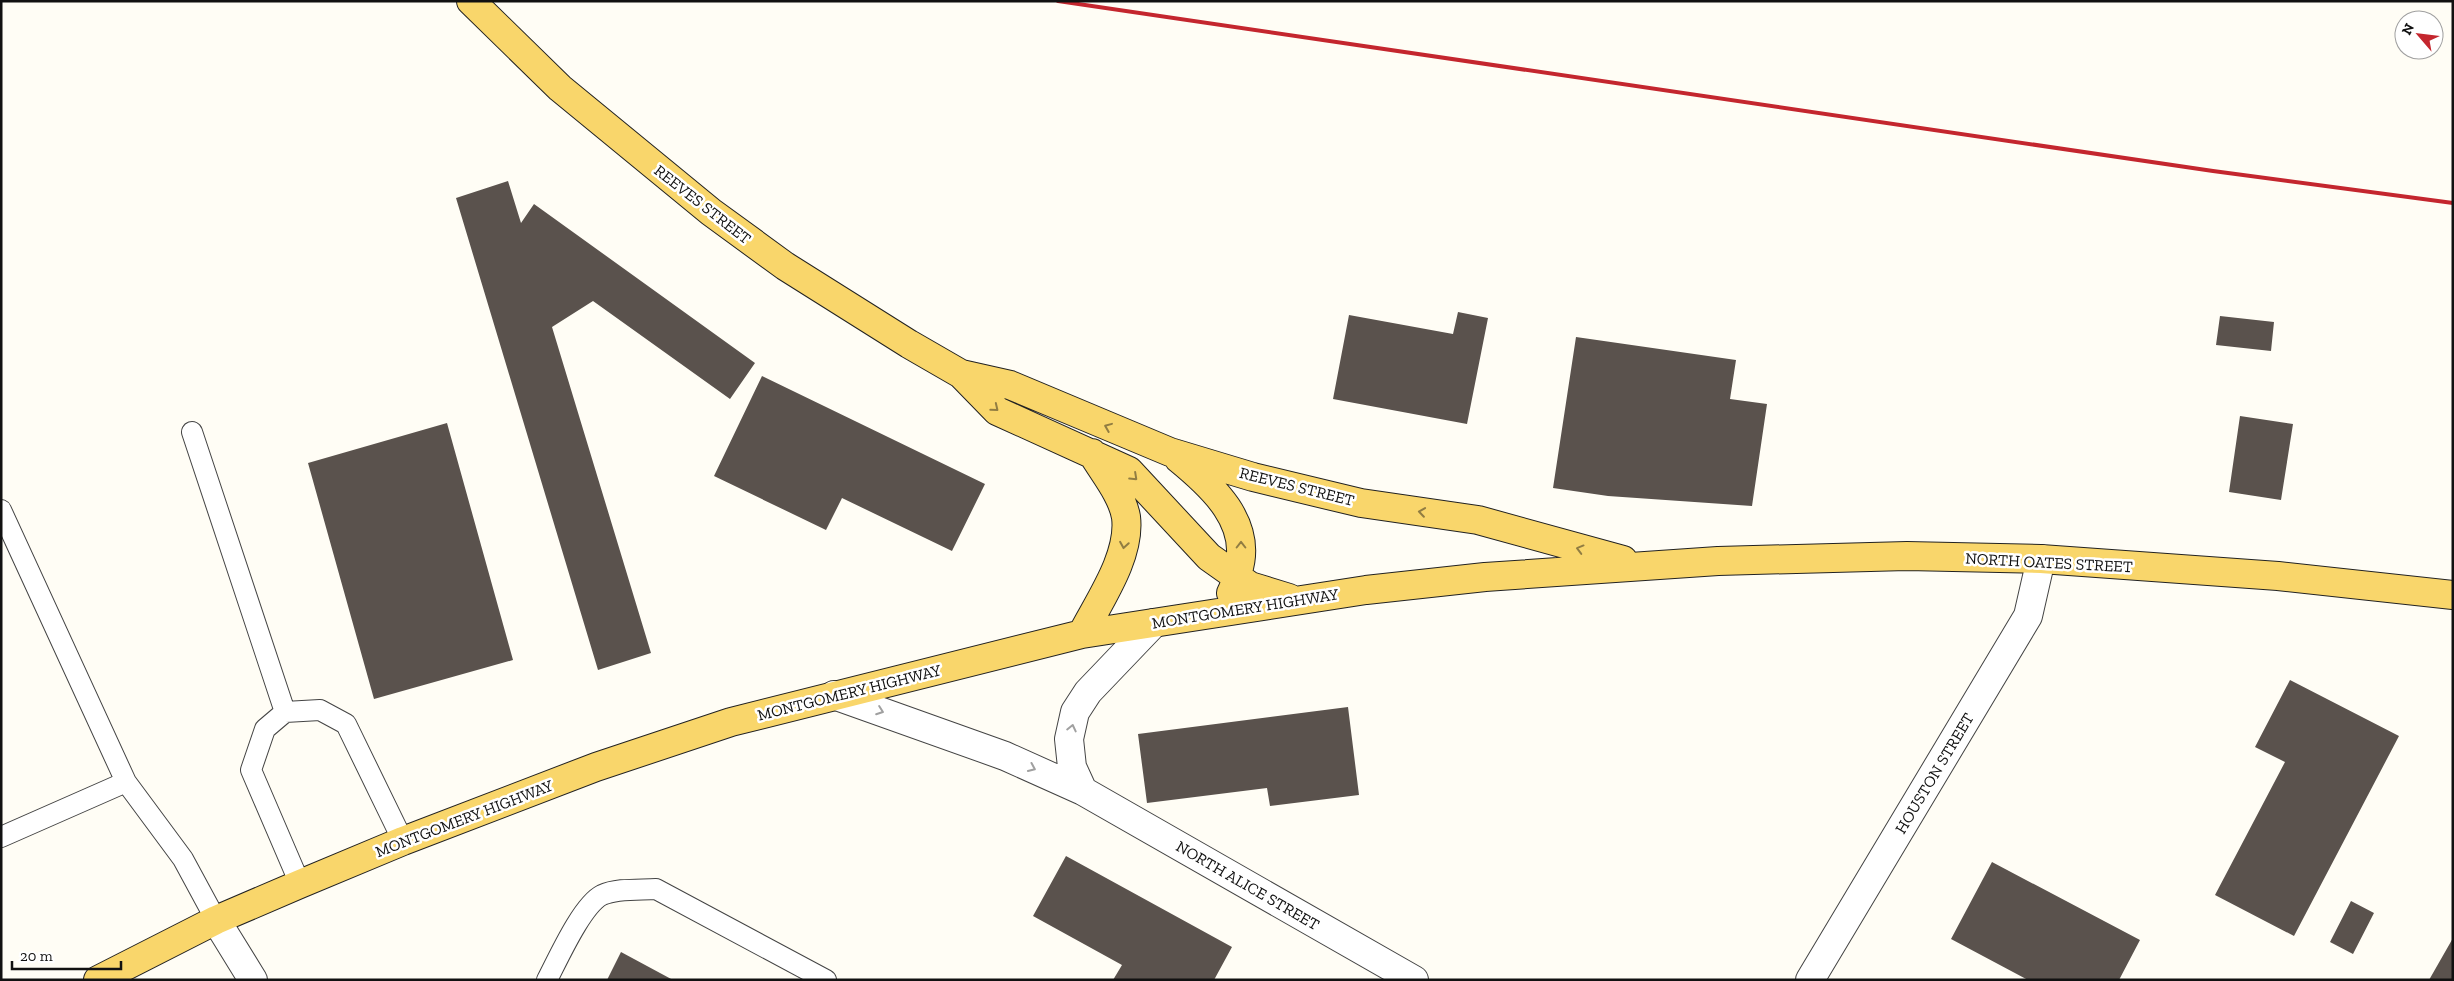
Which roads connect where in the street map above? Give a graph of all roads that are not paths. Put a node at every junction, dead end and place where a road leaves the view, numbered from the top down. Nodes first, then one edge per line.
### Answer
1 (471, 1) edge
2 (961, 374) junction
3 (192, 432) dead end
4 (1170, 452) junction
5 (1092, 453) junction
6 (1, 510) edge
7 (2041, 559) junction
8 (1644, 566) junction
9 (1236, 578) junction
10 (2453, 595) edge
11 (1300, 600) junction
12 (1205, 614) junction
13 (1154, 622) junction
14 (1082, 634) junction
15 (834, 695) junction
16 (285, 712) junction
17 (126, 782) junction
18 (1083, 791) junction
19 (1, 837) edge
20 (403, 841) junction
21 (300, 884) junction
22 (216, 920) junction
23 (130, 972) edge
24 (98, 980) edge
25 (253, 980) edge
26 (547, 980) edge
27 (826, 980) edge
28 (1414, 980) edge
29 (1810, 980) edge

1 - 2 main road, REEVES STREET
4 -> 2 main road, REEVES STREET
2 -> 5 main road, REEVES STREET
3 - 16 lane
8 -> 4 main road, REEVES STREET
9 -> 4 main road
5 -> 9 main road, REEVES STREET
5 -> 14 main road
6 - 17 lane
7 - 8 main road, NORTH OATES STREET
7 - 10 main road, NORTH OATES STREET
7 - 29 street, HOUSTON STREET
8 - 11 main road, MONTGOMERY HIGHWAY
9 - 11 main road, REEVES STREET
9 - 12 main road
11 - 12 main road, MONTGOMERY HIGHWAY
12 - 13 main road, MONTGOMERY HIGHWAY
13 - 14 main road, MONTGOMERY HIGHWAY
18 -> 13 street
14 - 15 main road, MONTGOMERY HIGHWAY
15 -> 18 street, NORTH ALICE STREET
15 - 20 main road, MONTGOMERY HIGHWAY
16 - 20 lane
16 - 21 lane
17 - 19 lane
17 - 22 lane
18 - 28 street, NORTH ALICE STREET
20 - 21 main road, MONTGOMERY HIGHWAY
21 - 22 main road, MONTGOMERY HIGHWAY
22 - 23 main road, MONTGOMERY HIGHWAY
22 - 25 street
23 - 24 main road, MONTGOMERY HIGHWAY
26 - 27 lane

